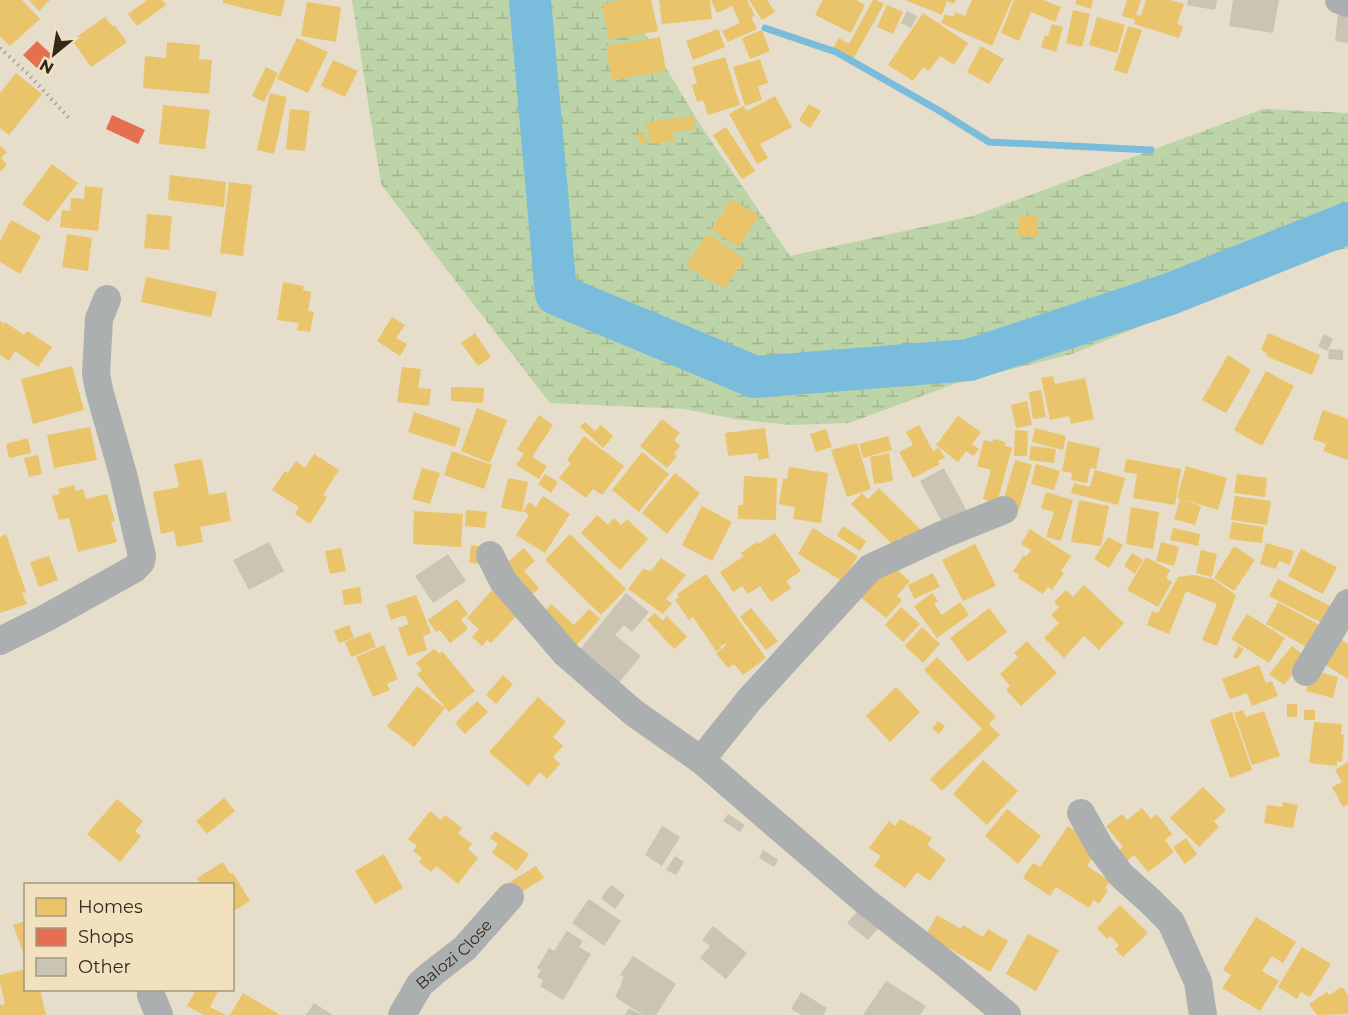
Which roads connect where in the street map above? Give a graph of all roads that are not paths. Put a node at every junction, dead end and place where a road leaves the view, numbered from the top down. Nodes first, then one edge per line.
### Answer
1 (1339, 0) edge
2 (1348, 3) edge
3 (107, 299) dead end
4 (1004, 510) dead end
5 (490, 555) dead end
6 (1348, 603) edge
7 (0, 641) edge
8 (1306, 672) dead end
9 (701, 760) junction
10 (1081, 813) dead end
11 (510, 897) dead end
12 (402, 1015) edge
13 (1007, 1015) edge
14 (1203, 1015) edge

1 - 2 street
3 - 7 street
4 - 9 street
5 - 9 street
6 - 8 street
9 - 13 street
10 - 14 street
11 - 12 street, Balozi Close

